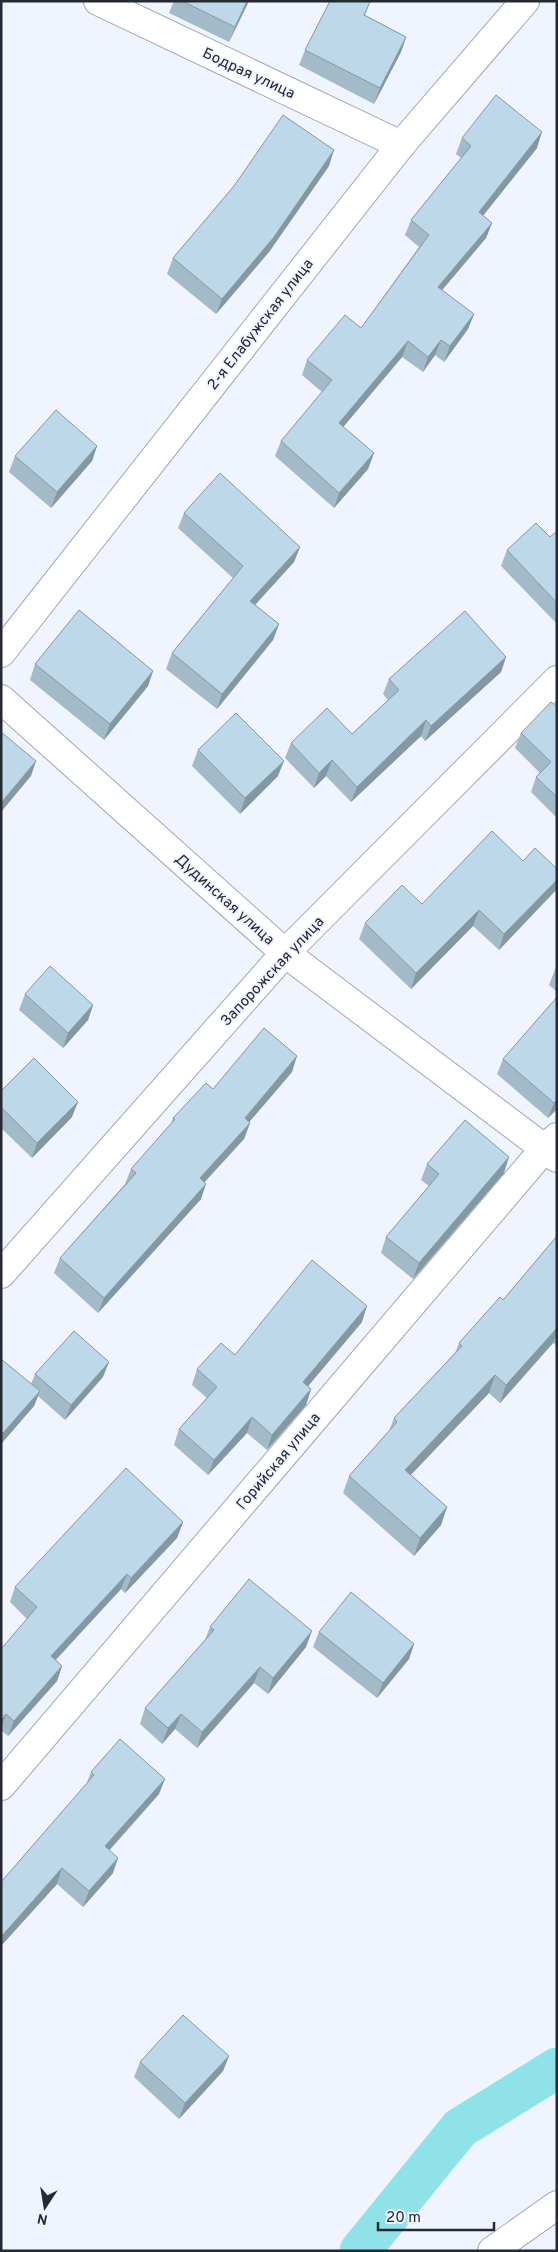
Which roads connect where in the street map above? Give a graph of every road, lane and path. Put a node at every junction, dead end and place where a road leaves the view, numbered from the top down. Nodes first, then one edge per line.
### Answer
1 (98, 1) edge
2 (525, 1) edge
3 (401, 145) junction
4 (1, 653) edge
5 (557, 680) edge
6 (1, 699) edge
7 (285, 953) junction
8 (553, 1148) edge
9 (1, 1274) edge
10 (1, 1786) edge
11 (557, 2205) edge
12 (492, 2251) edge

1 - 3 street, Бодрая улица
2 - 3 street, 2-я Елабужская улица
3 - 4 street, 2-я Елабужская улица
5 - 7 street, Запорожская улица
6 - 7 street, Дудинская улица
7 - 8 street, Дудинская улица
7 - 9 street, Запорожская улица
8 - 10 street, Горийская улица
11 - 12 street

